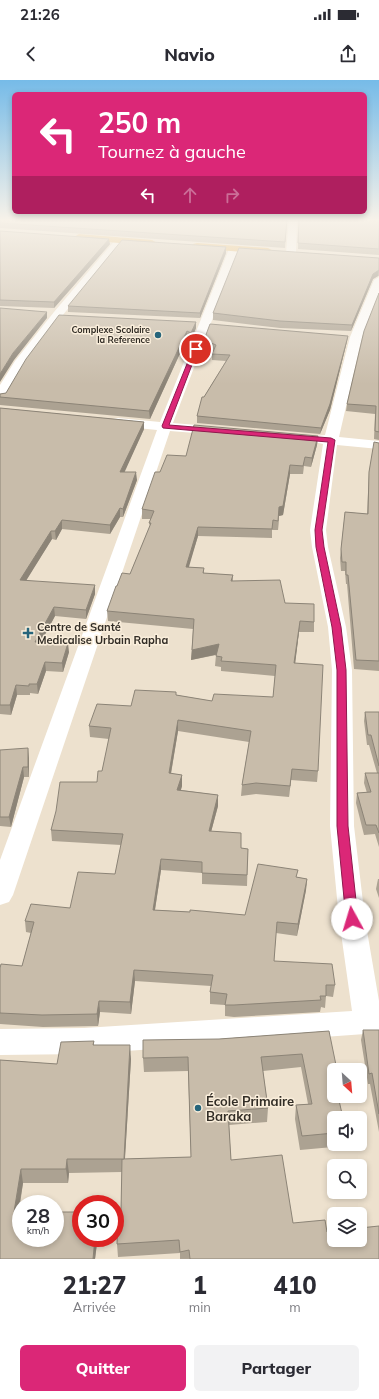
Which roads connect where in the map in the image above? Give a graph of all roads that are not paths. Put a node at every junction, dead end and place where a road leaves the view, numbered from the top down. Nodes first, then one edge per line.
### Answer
1 (91, 274) edge
2 (224, 274) edge
3 (379, 280) edge
4 (43, 313) edge
5 (57, 315) junction
6 (72, 317) edge
7 (0, 396) edge
8 (102, 420) edge
9 (165, 426) junction
10 (236, 432) edge
11 (308, 438) edge
12 (331, 440) junction
13 (379, 445) edge
14 (0, 895) edge
15 (374, 1021) edge
16 (0, 1042) edge

1 - 5 street
2 - 9 street
3 - 12 street
4 - 5 street
5 - 6 street
5 - 7 street
8 - 9 street
9 - 10 street
9 - 14 street
11 - 12 street
12 - 13 street
12 - 15 street
15 - 16 street

